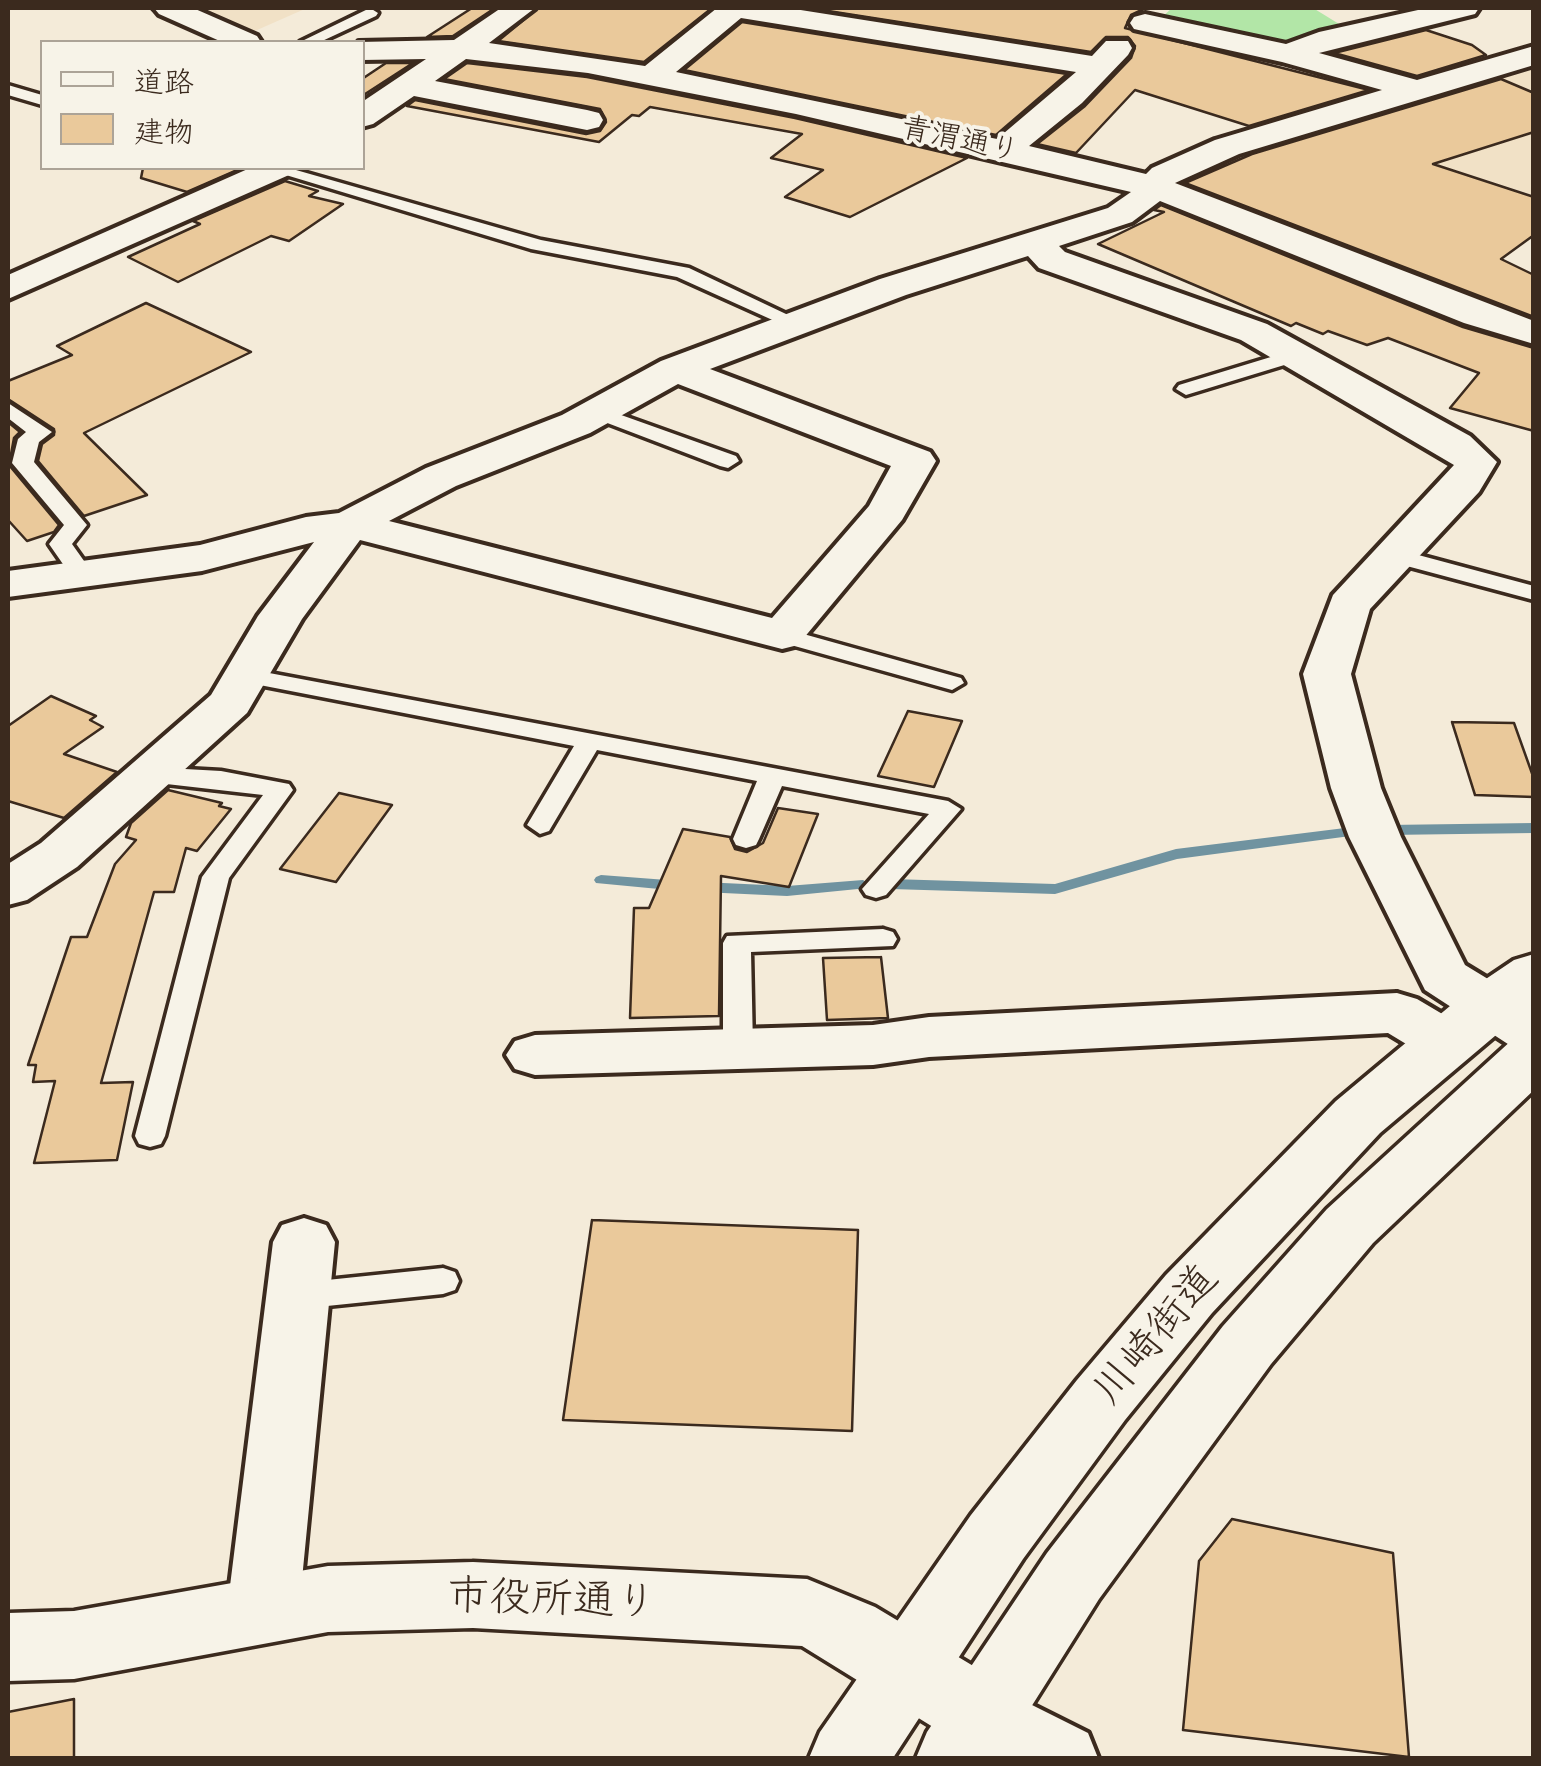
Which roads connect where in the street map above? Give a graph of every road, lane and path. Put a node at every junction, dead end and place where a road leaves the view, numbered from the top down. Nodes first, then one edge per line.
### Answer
1 (169, 8) edge
2 (520, 8) edge
3 (1465, 8) edge
4 (370, 13) dead end
5 (1152, 15) edge
6 (984, 20) dead end
7 (241, 40) edge
8 (312, 40) edge
9 (962, 44) junction
10 (458, 49) junction
11 (365, 52) edge
12 (1288, 54) junction
13 (1534, 55) edge
14 (1097, 66) junction
15 (653, 75) junction
16 (407, 85) junction
17 (1413, 89) junction
18 (8, 90) edge
19 (40, 99) edge
20 (365, 115) edge
21 (587, 120) dead end
22 (1004, 150) junction
23 (272, 170) edge
24 (283, 170) edge
25 (1152, 185) junction
26 (1034, 242) junction
27 (8, 288) edge
28 (795, 323) junction
29 (1534, 333) edge
30 (1296, 355) junction
31 (675, 369) junction
32 (1186, 389) dead end
33 (8, 409) edge
34 (596, 412) junction
35 (728, 460) dead end
36 (350, 524) junction
37 (1396, 556) junction
38 (82, 575) junction
39 (8, 584) edge
40 (1534, 593) edge
41 (782, 634) junction
42 (248, 676) junction
43 (952, 684) dead end
44 (590, 741) junction
45 (149, 776) junction
46 (773, 776) junction
47 (540, 826) dead end
48 (746, 839) dead end
49 (8, 888) edge
50 (876, 889) dead end
51 (884, 939) dead end
52 (1500, 1014) edge
53 (738, 1048) junction
54 (1534, 1054) edge
55 (535, 1055) dead end
56 (150, 1136) dead end
57 (301, 1269) joint
58 (442, 1281) dead end
59 (263, 1610) junction
60 (8, 1647) edge
61 (908, 1666) junction
62 (969, 1736) edge
63 (848, 1758) edge
64 (1060, 1758) edge

1 - 7 street
2 - 10 street
3 - 12 street
4 - 8 lane
5 - 12 street
5 - 14 street
6 - 9 street
9 - 14 street
9 - 15 street
10 - 11 street, 青渭通り
10 - 15 street, 青渭通り
10 - 16 street
12 - 17 street
13 - 17 street
14 - 22 street
15 - 22 street, 青渭通り
16 - 20 street
16 - 21 street
17 - 25 street
18 - 19 lane
22 - 25 street, 青渭通り
23 - 27 street
24 - 28 lane
25 - 26 street
25 - 29 street, 青渭通り
26 - 28 street
26 - 30 street
28 - 31 street
30 - 32 lane
30 - 37 street
31 - 34 street
31 - 41 street
33 - 38 lane
34 - 35 lane
34 - 36 street
36 - 38 street
36 - 41 street
36 - 42 street
37 - 40 lane
37 - 52 street
38 - 39 street
41 - 43 lane
42 - 44 lane
42 - 45 street
44 - 46 lane
44 - 47 lane
45 - 49 street
45 - 56 lane
46 - 48 lane
46 - 50 lane
51 - 53 lane
52 - 53 street
52 - 61 main road, 川崎街道
53 - 55 street
54 - 62 main road, 川崎街道
57 - 58 lane
57 - 59 street
59 - 60 main road, 市役所通り
59 - 61 main road, 市役所通り
61 - 62 main road, 市役所通り
61 - 63 main road, 川崎街道
62 - 64 street, 市役所通り

